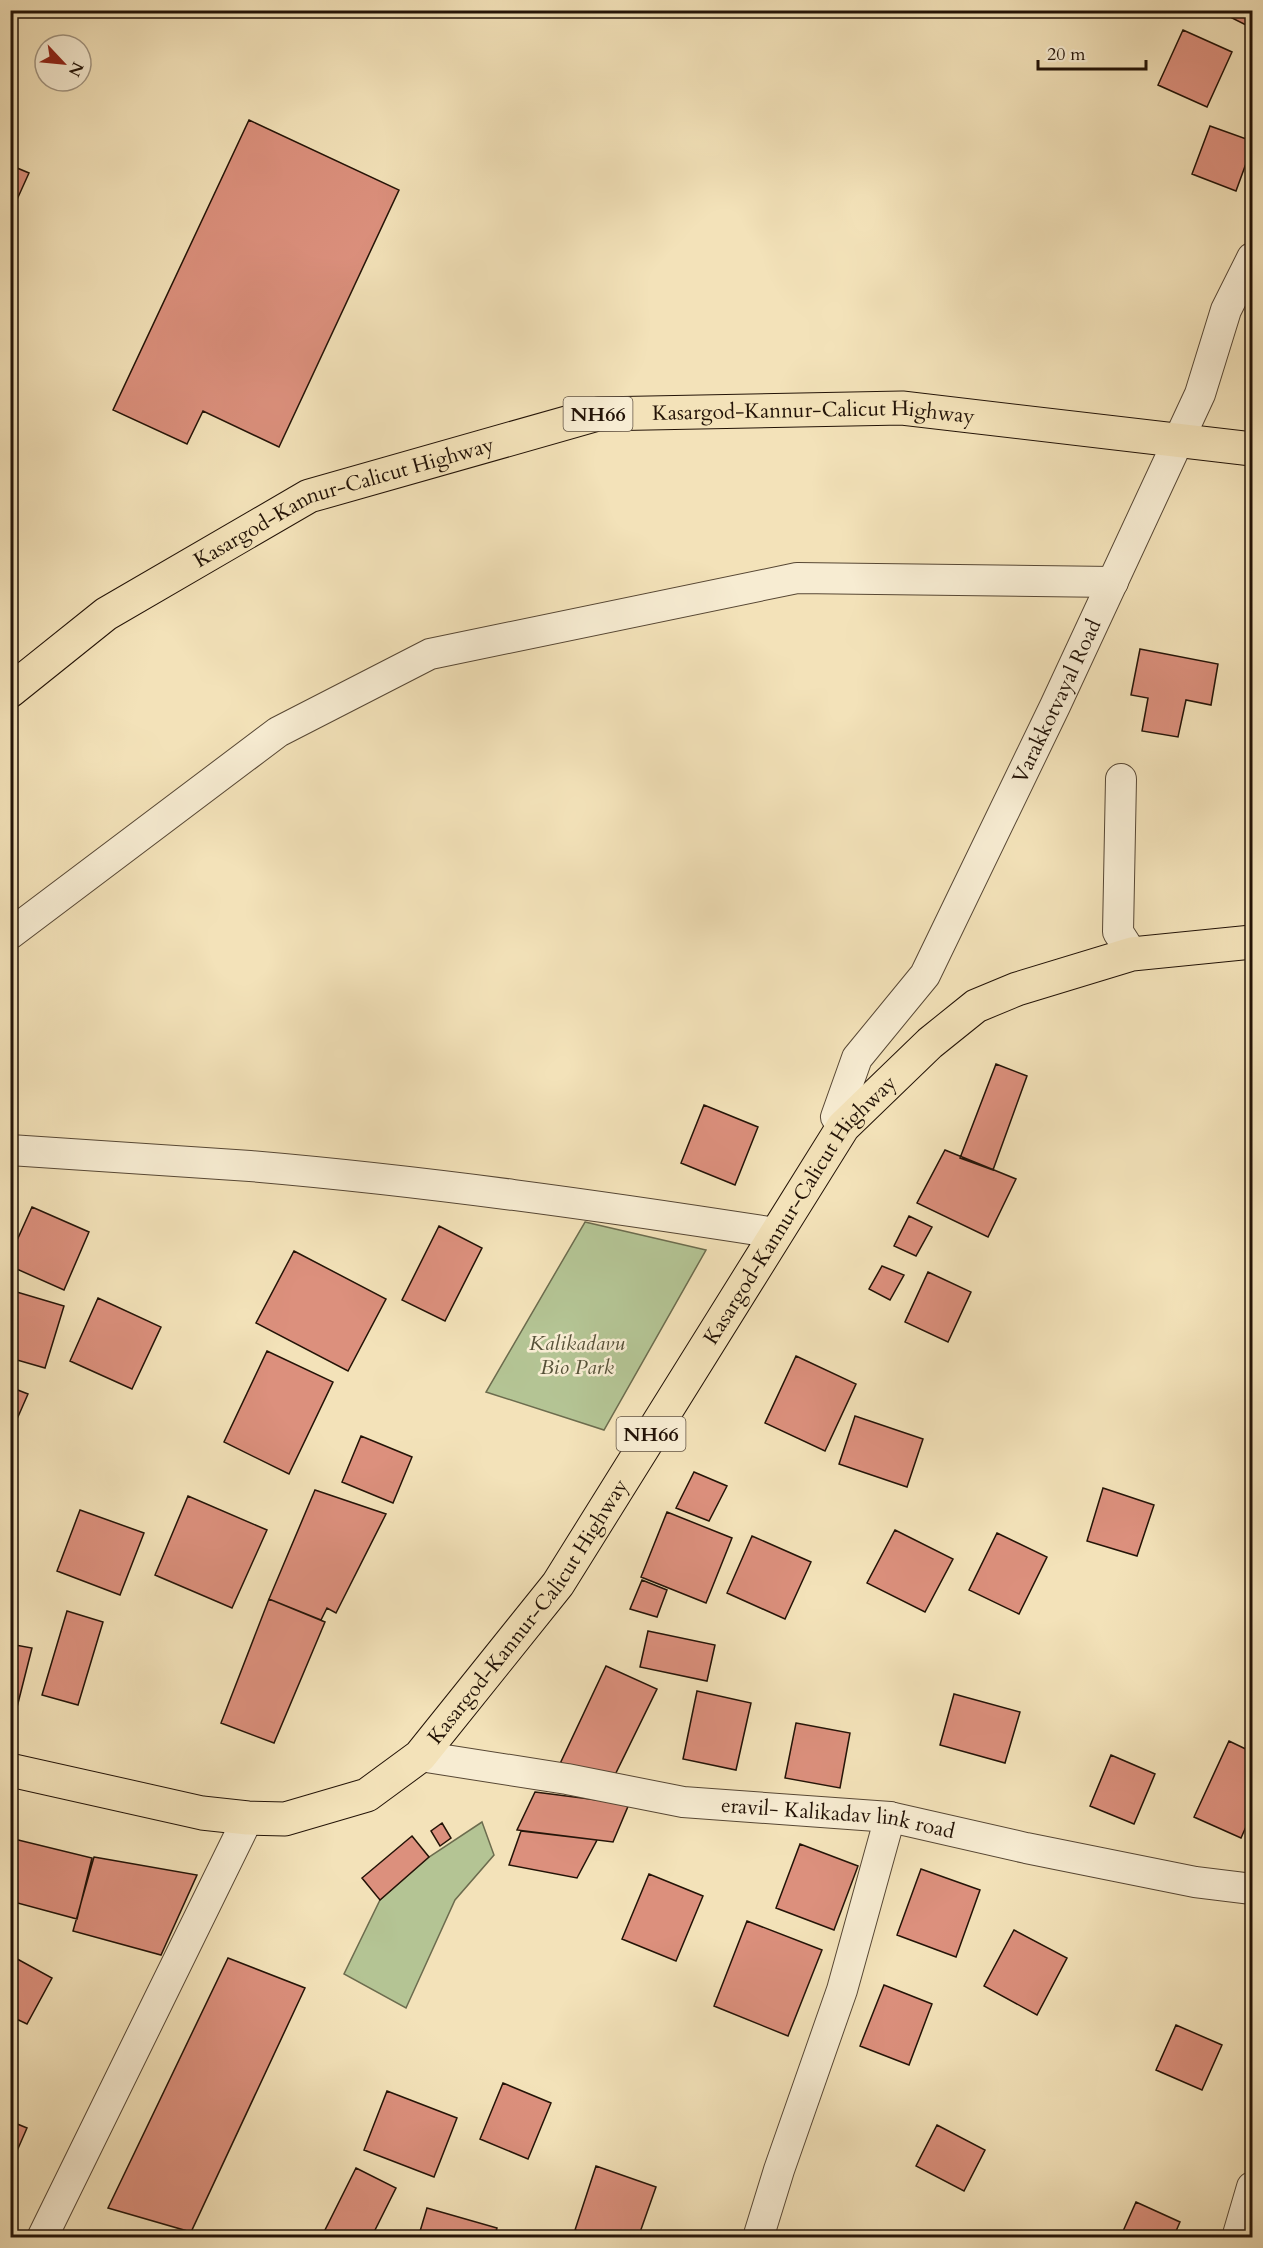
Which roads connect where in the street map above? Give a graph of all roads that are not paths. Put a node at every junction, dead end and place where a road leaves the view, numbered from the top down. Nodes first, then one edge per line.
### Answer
1 (1252, 258) edge
2 (1179, 439) junction
3 (1252, 449) edge
4 (1113, 582) junction
5 (10, 691) edge
6 (1121, 779) dead end
7 (10, 934) edge
8 (1252, 942) edge
9 (1132, 954) junction
10 (843, 1127) junction
11 (10, 1150) edge
12 (776, 1233) junction
13 (420, 1756) junction
14 (10, 1770) edge
15 (890, 1817) junction
16 (248, 1818) junction
17 (1252, 1889) edge
18 (1252, 2187) edge
19 (42, 2238) edge
20 (758, 2238) edge
21 (1237, 2238) edge

1 - 2 street, Varakkotvayal Road
2 - 3 highway, Kasargod-Kannur-Calicut Highway / NH66
2 - 4 street, Varakkotvayal Road
2 - 5 highway, Kasargod-Kannur-Calicut Highway / NH66
4 - 7 street
4 - 10 street, Varakkotvayal Road
6 - 9 street
8 - 9 highway, Kasargod-Kannur-Calicut Highway / NH66
9 - 10 highway, Kasargod-Kannur-Calicut Highway / NH66
10 - 12 highway, Kasargod-Kannur-Calicut Highway / NH66
11 - 12 street
12 - 13 highway, Kasargod-Kannur-Calicut Highway / NH66
13 - 15 street, eravil- Kalikadav link road
13 - 16 highway, Kasargod-Kannur-Calicut Highway / NH66
14 - 16 highway, Kasargod-Kannur-Calicut Highway / NH66
15 - 17 street, eravil- Kalikadav link road
15 - 20 street
16 - 19 street
18 - 21 street

